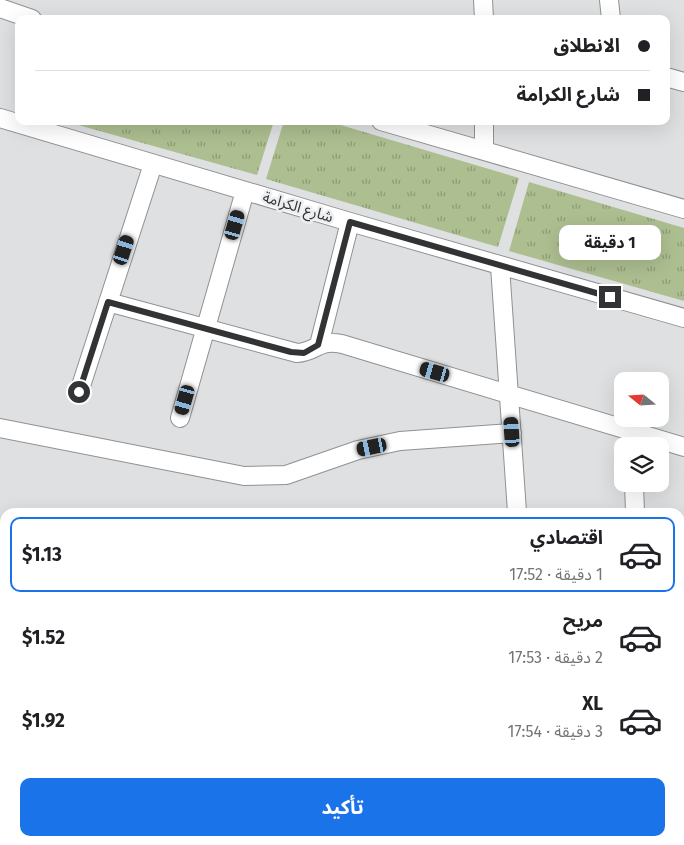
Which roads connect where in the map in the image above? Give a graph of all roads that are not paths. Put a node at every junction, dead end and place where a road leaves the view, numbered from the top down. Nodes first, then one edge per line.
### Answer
1 (483, 0) edge
2 (609, 0) edge
3 (0, 8) edge
4 (20, 15) edge
5 (484, 15) edge
6 (611, 15) edge
7 (670, 78) edge
8 (684, 82) edge
9 (0, 118) edge
10 (15, 121) edge
11 (32, 125) edge
12 (395, 125) edge
13 (484, 125) edge
14 (484, 151) junction
15 (153, 164) junction
16 (245, 191) junction
17 (684, 209) edge
18 (350, 222) junction
19 (500, 266) junction
20 (108, 302) junction
21 (684, 318) edge
22 (205, 328) junction
23 (318, 345) junction
24 (79, 392) dead end
25 (510, 394) junction
26 (180, 418) dead end
27 (0, 428) edge
28 (512, 432) junction
29 (628, 437) edge
30 (669, 445) edge
31 (684, 447) edge
32 (634, 492) edge
33 (517, 508) edge
34 (635, 508) edge

1 - 5 street
2 - 6 street
3 - 4 street
7 - 8 street
9 - 10 street, شارع الكرامة
11 - 15 street, شارع الكرامة
12 - 14 street
13 - 14 street
14 - 17 street
15 - 16 street, شارع الكرامة
15 - 20 street
16 - 18 street, شارع الكرامة
16 - 22 street
18 - 19 street, شارع الكرامة
18 - 23 street
19 - 21 street, شارع الكرامة
19 - 25 street
20 - 22 street
20 - 24 street
22 - 23 street
22 - 26 street
23 - 25 street
25 - 28 street
25 - 29 street
27 - 28 street
28 - 33 street
30 - 31 street
32 - 34 street

